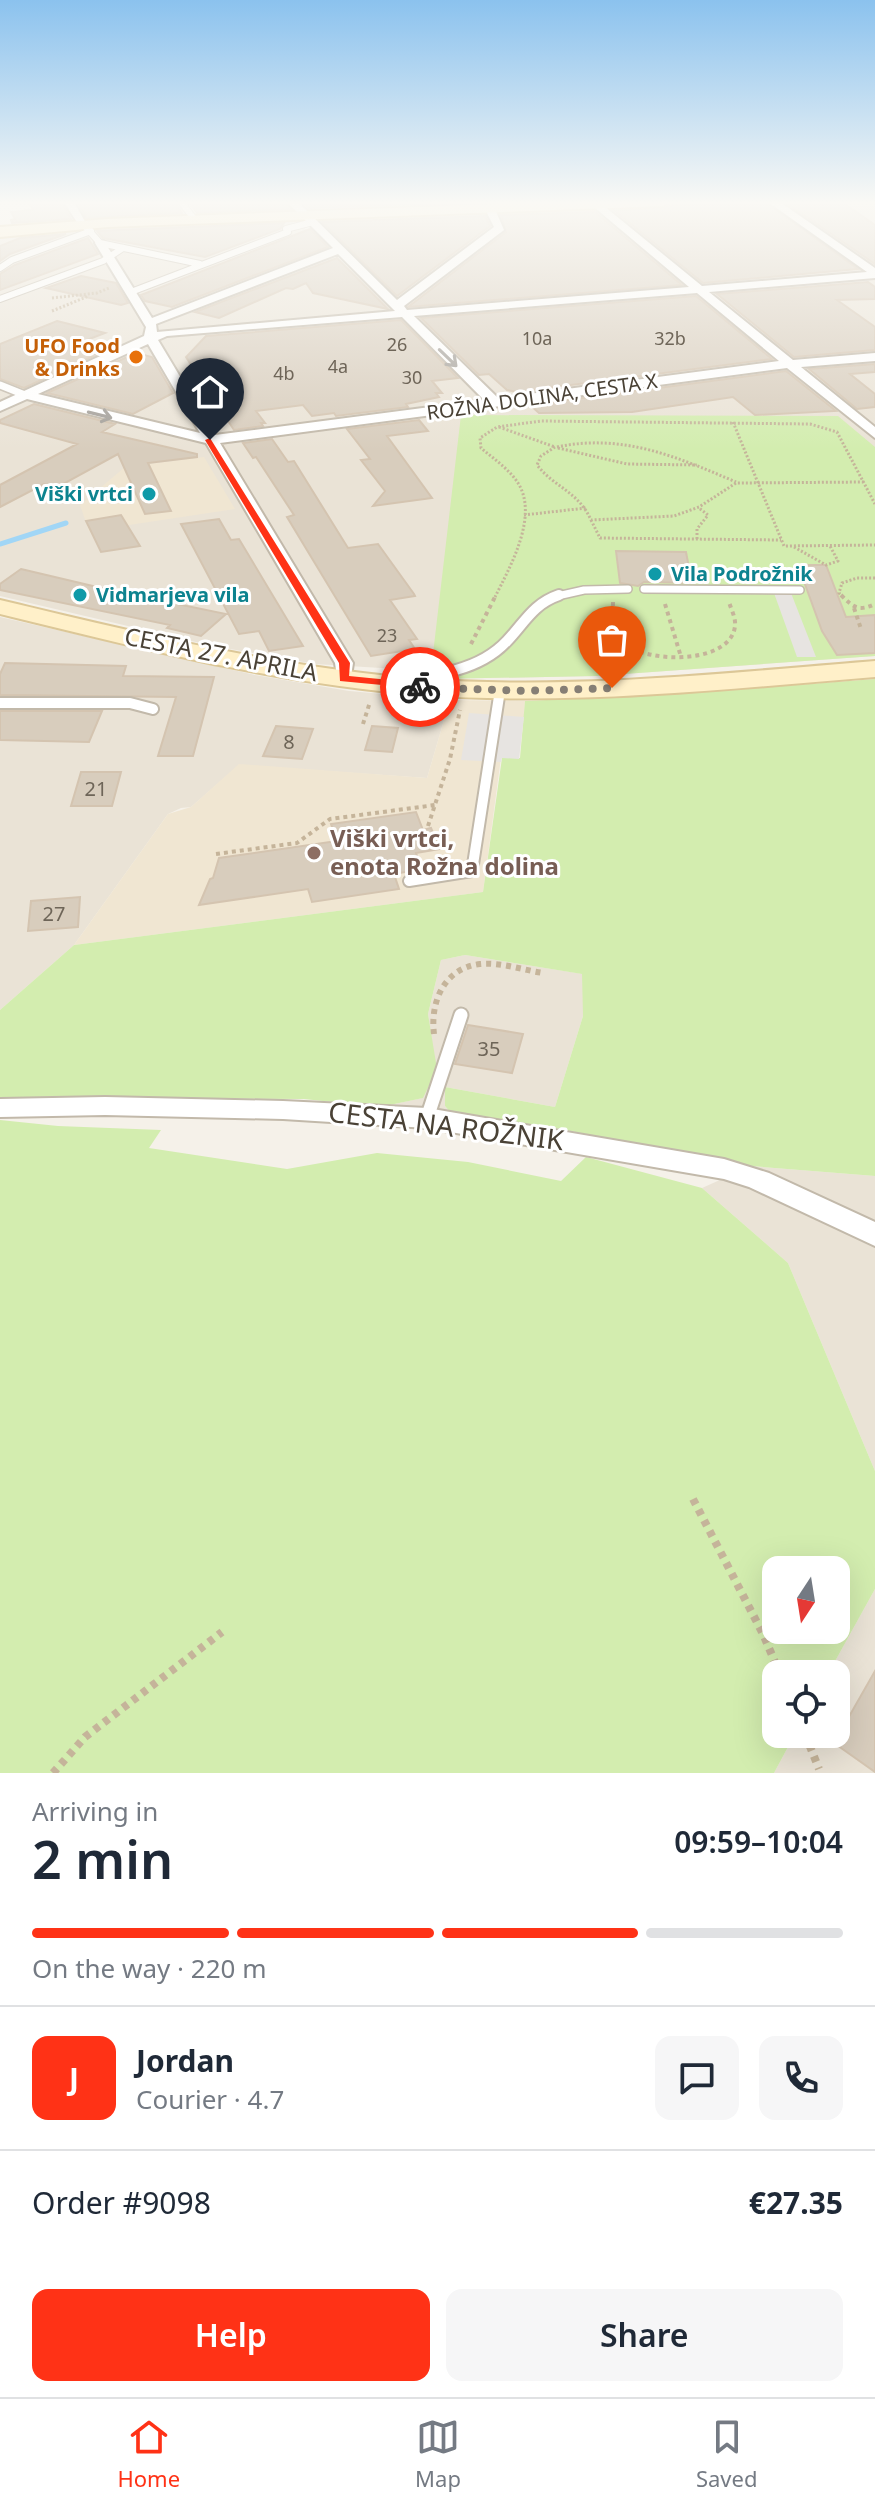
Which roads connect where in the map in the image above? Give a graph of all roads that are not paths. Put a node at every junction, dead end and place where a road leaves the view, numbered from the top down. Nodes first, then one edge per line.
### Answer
1 (37, 285) edge
2 (126, 285) edge
3 (138, 285) edge
4 (256, 285) edge
5 (375, 285) edge
6 (430, 285) edge
7 (694, 285) edge
8 (749, 285) edge
9 (128, 288) junction
10 (699, 289) junction
11 (0, 299) edge
12 (399, 310) junction
13 (149, 330) junction
14 (84, 345) dead end
15 (113, 353) junction
16 (875, 357) edge
17 (789, 363) junction
18 (0, 385) edge
19 (25, 395) junction
20 (495, 403) junction
21 (0, 407) edge
22 (875, 434) edge
23 (210, 440) junction
24 (628, 589) dead end
25 (644, 589) dead end
26 (800, 590) dead end
27 (0, 607) edge
28 (875, 669) edge
29 (344, 679) junction
30 (461, 680) junction
31 (500, 690) junction
32 (0, 703) edge
33 (153, 709) dead end
34 (409, 881) dead end
35 (461, 1015) dead end
36 (0, 1108) edge
37 (427, 1118) junction
38 (875, 1235) edge

1 - 11 lane
2 - 9 street
3 - 9 lane
4 - 13 street
5 - 12 street
6 - 12 street
7 - 10 street
8 - 10 street
9 - 13 street
10 - 12 street
10 - 17 street
12 - 13 street
12 -> 20 street
13 - 15 street
13 - 23 street
14 - 15 lane
15 - 19 street
16 - 17 street, ROŽNA DOLINA, CESTA X
17 - 20 street, ROŽNA DOLINA, CESTA X
17 - 22 street
18 - 19 lane
19 - 21 street
19 -> 23 street
20 - 23 street, ROŽNA DOLINA, CESTA X
23 - 29 street
24 - 30 lane
25 - 26 lane
27 - 29 street, CESTA 27. APRILA
28 - 31 street, CESTA 27. APRILA
29 - 30 street, CESTA 27. APRILA
30 - 31 street, CESTA 27. APRILA
31 - 34 lane
32 - 33 lane
35 - 37 lane
36 - 37 street, CESTA NA ROŽNIK
37 - 38 street, CESTA NA ROŽNIK

